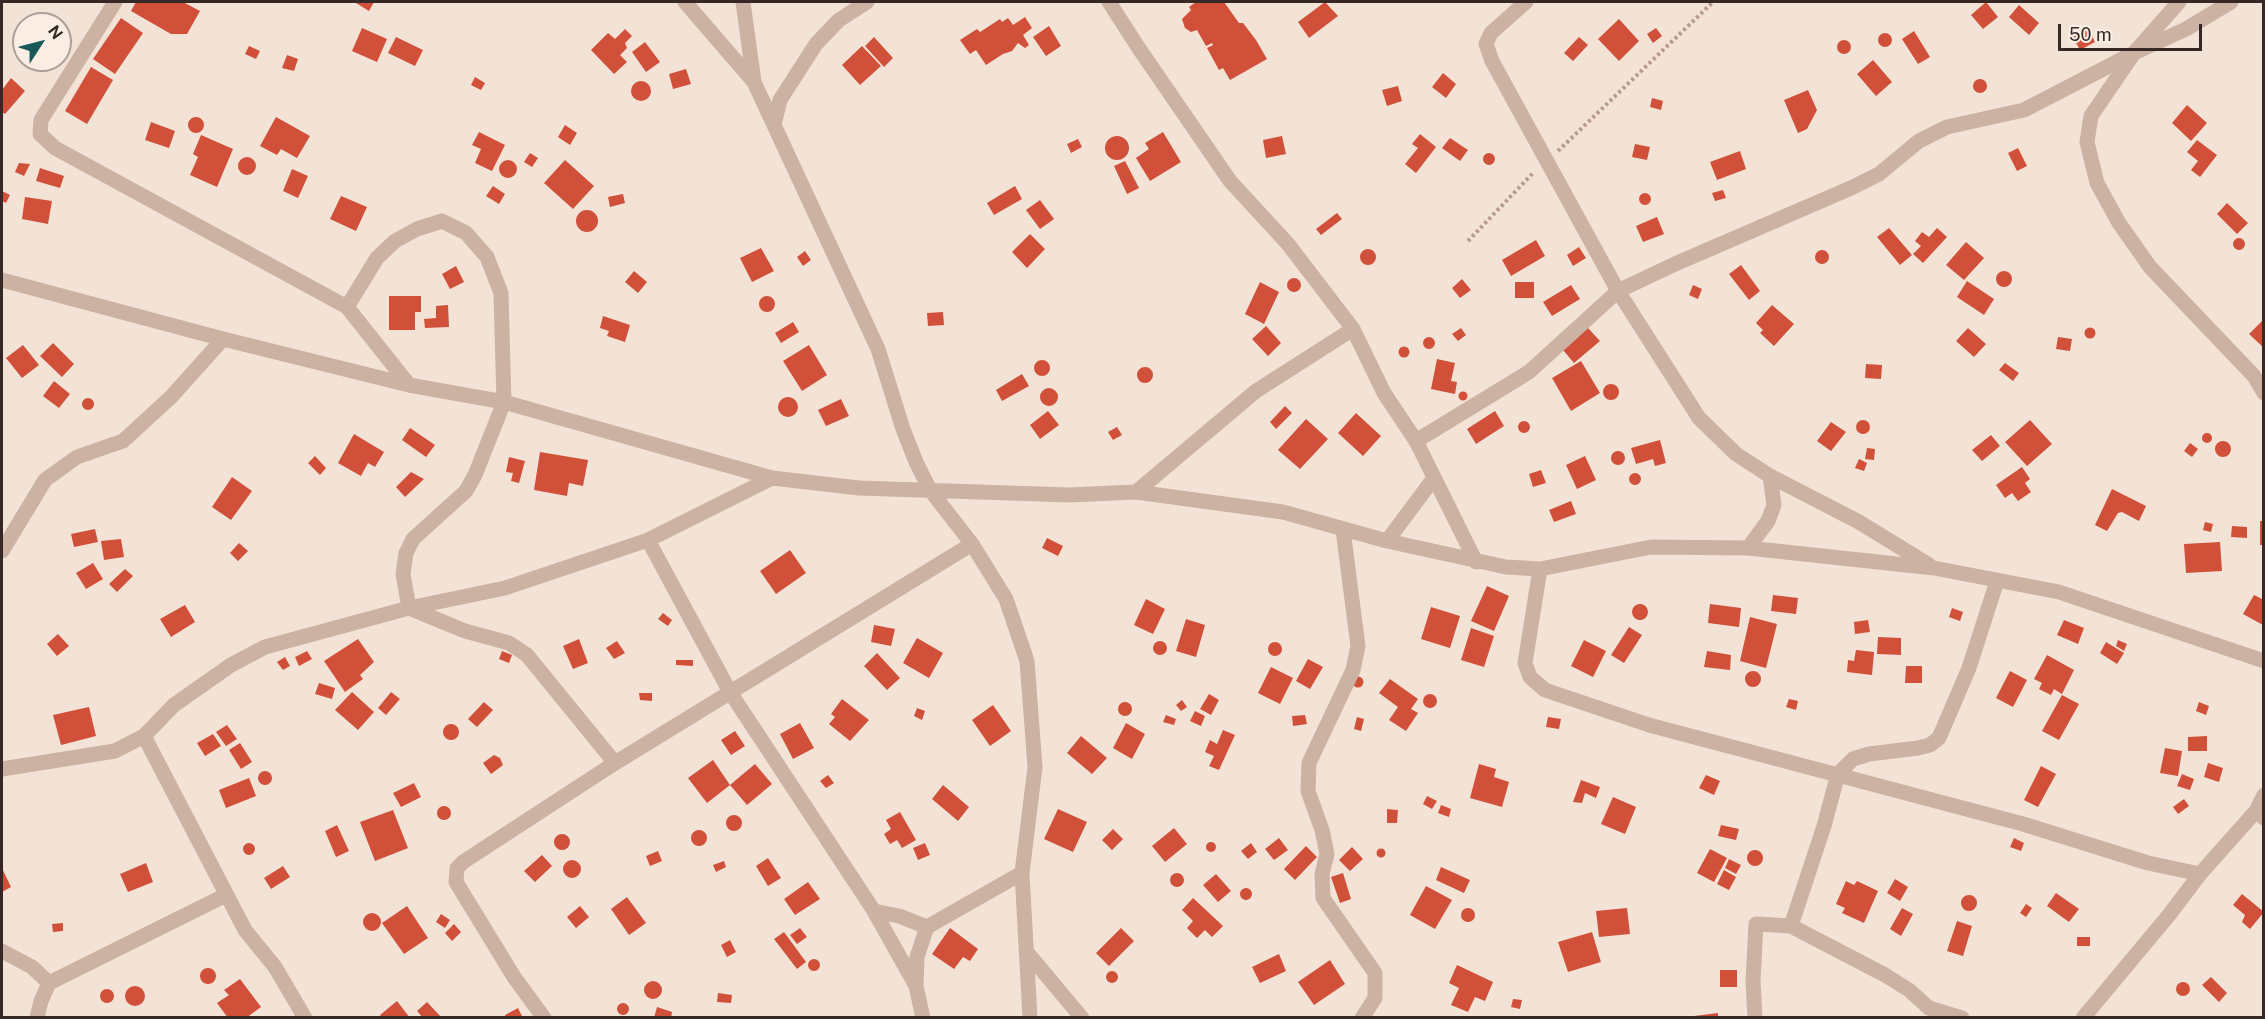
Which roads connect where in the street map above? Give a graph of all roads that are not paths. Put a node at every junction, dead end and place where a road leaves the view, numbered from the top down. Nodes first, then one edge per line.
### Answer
1 (114, 2) edge
2 (685, 2) edge
3 (743, 2) edge
4 (867, 2) edge
5 (1110, 2) edge
6 (1526, 2) edge
7 (2179, 2) edge
8 (2231, 2) edge
9 (2134, 53) junction
10 (754, 82) junction
11 (774, 125) junction
12 (2, 280) edge
13 (1618, 291) junction
14 (347, 307) junction
15 (1353, 329) junction
16 (223, 339) junction
17 (410, 385) junction
18 (2264, 393) edge
19 (504, 402) junction
20 (1416, 441) junction
21 (1770, 476) junction
22 (772, 478) junction
23 (1434, 478) junction
24 (930, 490) junction
25 (1136, 492) junction
26 (1343, 530) junction
27 (648, 540) junction
28 (1387, 541) junction
29 (972, 544) junction
30 (1748, 548) junction
31 (2, 551) edge
32 (1476, 562) junction
33 (1934, 568) junction
34 (1540, 569) junction
35 (1997, 581) junction
36 (409, 608) junction
37 (2263, 661) edge
38 (730, 693) junction
39 (144, 736) junction
40 (615, 763) junction
41 (2, 769) edge
42 (1838, 774) junction
43 (2264, 795) edge
44 (2260, 815) edge
45 (1022, 873) junction
46 (2200, 874) junction
47 (226, 895) junction
48 (873, 911) junction
49 (1791, 926) junction
50 (927, 927) junction
51 (2, 951) edge
52 (1026, 951) junction
53 (49, 983) junction
54 (916, 986) junction
55 (1928, 1013) edge
56 (37, 1017) edge
57 (305, 1017) edge
58 (544, 1017) edge
59 (923, 1017) edge
60 (1030, 1017) edge
61 (1082, 1017) edge
62 (1362, 1017) edge
63 (1755, 1017) edge
64 (1962, 1017) edge
65 (2084, 1017) edge

1 - 14 street
2 - 10 street
3 - 10 street
4 - 11 street
5 - 15 street
6 - 13 street
7 - 9 street
8 - 9 street
9 - 13 street
9 - 18 street
10 - 11 street
11 - 24 street
12 - 16 street
13 - 20 street
13 - 21 street
14 - 17 street
14 - 19 street
15 - 20 street
15 - 25 street
16 - 17 street
16 - 31 street
17 - 19 street
19 - 22 street
19 - 36 street
20 - 23 street
21 - 30 street
21 - 33 street
22 - 24 street
22 - 27 street
23 - 28 street
23 - 32 street
24 - 25 street
24 - 29 street
25 - 26 street
26 - 28 street
26 - 62 street
27 - 36 street
27 - 38 street
28 - 32 street
29 - 38 street
29 - 45 street
30 - 33 street
30 - 34 street
32 - 34 street
33 - 35 street
34 - 42 street
35 - 37 street
35 - 42 street
36 - 39 street
36 - 40 street
38 - 40 street
38 - 48 street
39 - 41 street
39 - 47 street
40 - 58 street
42 - 46 street
42 - 49 street
43 - 44 street
44 - 46 street
45 - 50 street
45 - 52 street
46 - 65 street
47 - 53 street
47 - 57 street
48 - 50 street
48 - 54 street
49 - 55 street
49 - 63 street
50 - 54 street
51 - 53 street
52 - 60 street
52 - 61 street
53 - 56 street
54 - 59 street
55 - 64 street

